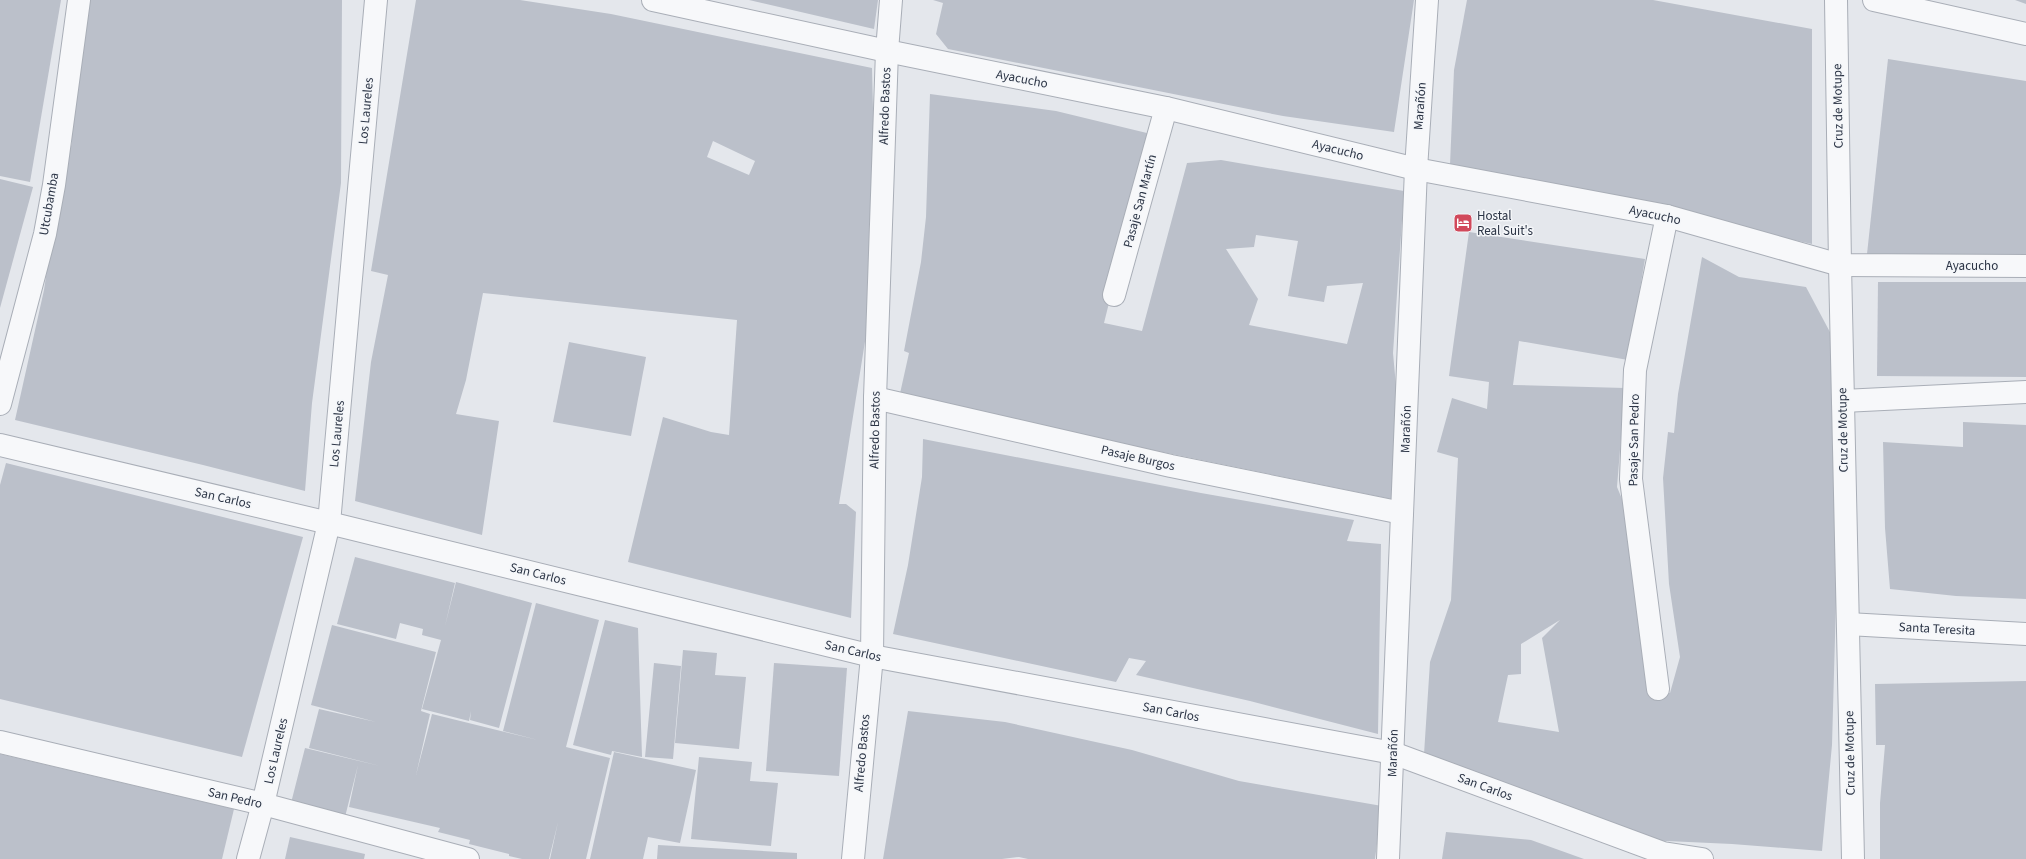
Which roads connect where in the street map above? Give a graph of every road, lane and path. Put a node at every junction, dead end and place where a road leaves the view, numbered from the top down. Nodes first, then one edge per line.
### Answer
1 (79, 0) edge
2 (376, 0) edge
3 (653, 0) edge
4 (891, 0) edge
5 (1427, 0) edge
6 (1836, 0) edge
7 (1874, 0) edge
8 (2026, 34) edge
9 (887, 51) junction
10 (1166, 108) junction
11 (1416, 168) junction
12 (1667, 216) junction
13 (1840, 265) junction
14 (2026, 266) edge
15 (1114, 295) dead end
16 (2026, 392) edge
17 (876, 398) junction
18 (1843, 401) junction
19 (0, 404) edge
20 (0, 446) edge
21 (1402, 513) junction
22 (329, 523) junction
23 (1848, 624) junction
24 (2026, 634) edge
25 (872, 656) junction
26 (1658, 689) dead end
27 (0, 742) edge
28 (1393, 753) junction
29 (263, 804) junction
30 (1663, 856) edge
31 (248, 859) edge
32 (468, 859) edge
33 (853, 859) edge
34 (1388, 859) edge
35 (1702, 859) edge
36 (1853, 859) edge

1 - 19 street, Utcubamba
2 - 22 street, Los Laureles
3 - 9 street, Ayacucho
4 - 9 street, Alfredo Bastos
5 - 11 street, Marañón
6 - 13 street, Cruz de Motupe
7 - 8 street
9 - 10 street, Ayacucho
9 - 17 street, Alfredo Bastos
10 - 11 street, Ayacucho
10 - 15 street, Pasaje San Martín
11 - 12 street, Ayacucho
11 - 21 street, Marañón
12 - 13 street, Ayacucho
12 - 26 street, Pasaje San Pedro
13 - 14 street, Ayacucho
13 - 18 street, Cruz de Motupe
16 - 18 street
17 - 21 street, Pasaje Burgos
17 - 25 street, Alfredo Bastos
18 - 23 street, Cruz de Motupe
20 - 22 street, San Carlos
21 - 28 street, Marañón
22 - 25 street, San Carlos
22 - 29 street, Los Laureles
23 - 24 street, Santa Teresita
23 - 36 street, Cruz de Motupe
25 - 28 street, San Carlos
25 - 33 street, Alfredo Bastos
27 - 29 street, San Pedro
28 - 30 street, San Carlos
28 - 34 street, Marañón
29 - 31 street, Los Laureles
29 - 32 street, San Pedro
30 - 35 street, San Carlos

